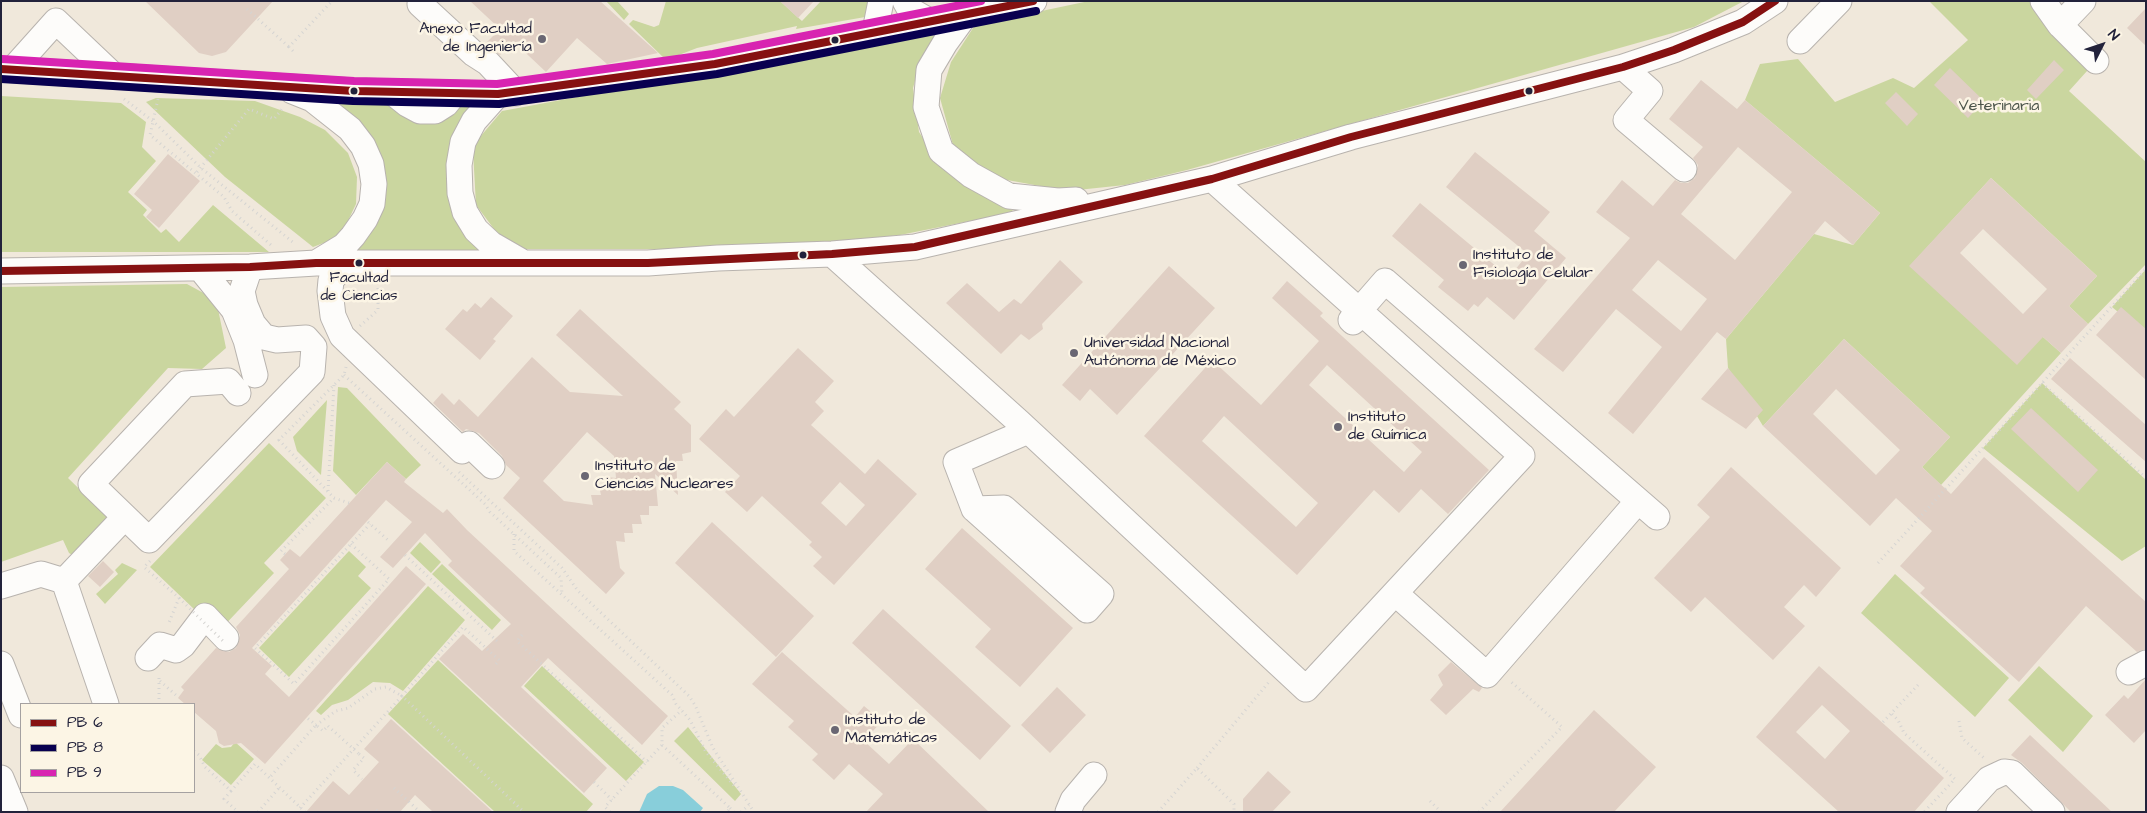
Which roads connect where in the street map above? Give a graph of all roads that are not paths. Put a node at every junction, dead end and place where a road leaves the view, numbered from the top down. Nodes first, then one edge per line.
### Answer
1 (881, 1) edge
2 (905, 1) edge
3 (1034, 1) edge
4 (1775, 1) edge
5 (1839, 1) edge
6 (2043, 1) edge
7 (2083, 1) edge
8 (420, 4) dead end
9 (966, 14) junction
10 (931, 22) junction
11 (2060, 25) junction
12 (875, 31) junction
13 (1800, 41) dead end
14 (474, 54) junction
15 (2096, 61) dead end
16 (1623, 67) junction
17 (7, 69) edge
18 (118, 87) junction
19 (486, 94) junction
20 (281, 97) junction
21 (1684, 169) dead end
22 (1212, 179) junction
23 (1126, 198) junction
24 (832, 254) junction
25 (316, 263) junction
26 (347, 263) junction
27 (525, 264) junction
28 (6, 267) edge
29 (250, 267) junction
30 (200, 268) junction
31 (1360, 310) junction
32 (1028, 431) junction
33 (492, 466) dead end
34 (1638, 500) junction
35 (974, 509) junction
36 (123, 515) junction
37 (1657, 517) dead end
38 (64, 581) junction
39 (1, 586) edge
40 (1395, 594) junction
41 (225, 639) road end
42 (148, 658) dead end
43 (1, 664) edge
44 (106, 703) edge
45 (20, 712) edge
46 (1094, 775) dead end
47 (1, 778) edge
48 (15, 812) edge
49 (1068, 812) edge
50 (1960, 812) edge
51 (2052, 812) edge

1 - 12 street
2 - 10 street
3 - 9 street
4 - 16 street
5 - 13 street
6 - 11 street
7 - 11 street
8 - 14 street
9 - 10 street
9 - 23 street
10 - 12 street
11 - 15 street
12 - 19 street
14 - 19 street
14 - 19 street
16 - 21 street
16 - 22 street
17 - 18 street
17 - 18 street
18 - 20 street
19 - 20 street
19 - 27 street
20 - 25 street
22 - 23 street
22 - 31 street
23 - 24 street
24 - 27 street
24 - 32 street
25 - 26 street
25 - 29 street
26 - 27 street
26 - 33 street
28 - 30 street
29 - 30 street
29 - 36 street
30 - 36 street
31 - 34 street
31 - 40 street
32 - 35 street
32 - 40 street
34 - 37 street
34 - 40 street
35 - 35 street
36 - 38 street
38 - 39 street
38 - 44 street
41 - 42 street
43 - 45 street
46 - 49 street
47 - 48 street
50 - 51 street

